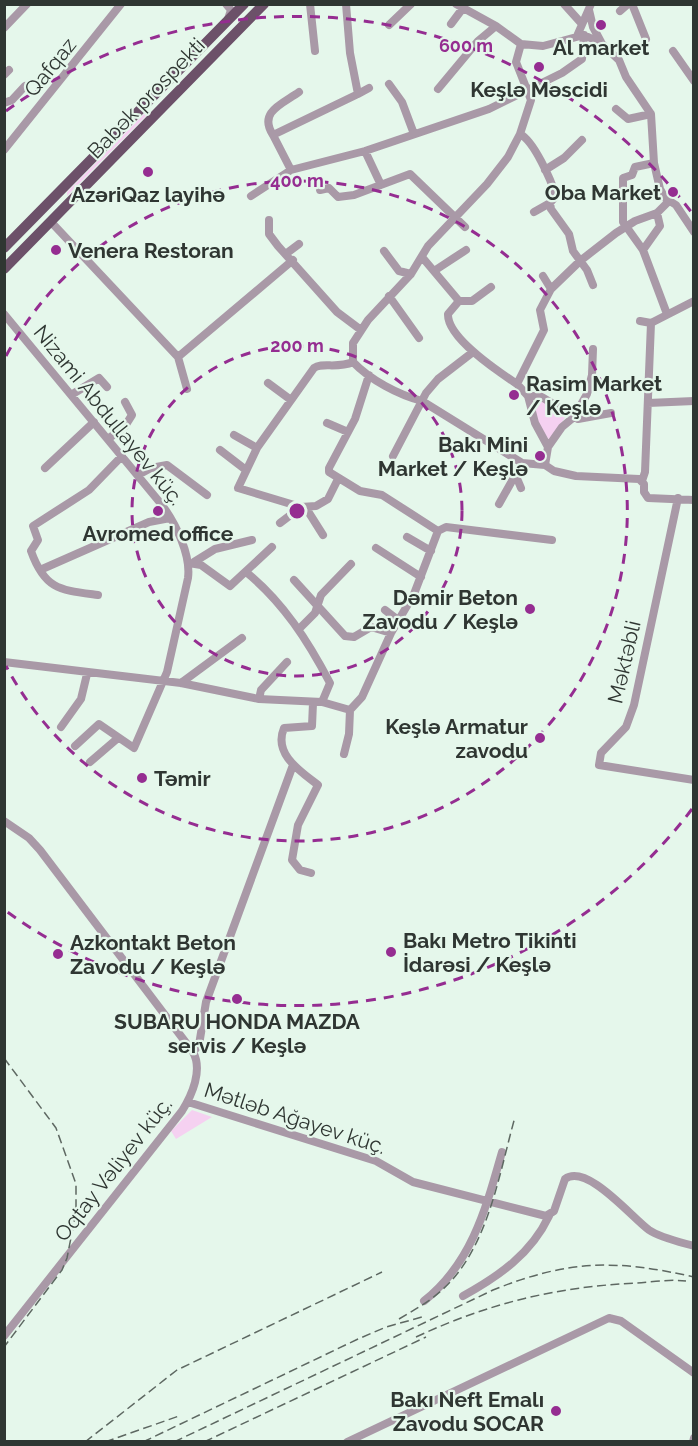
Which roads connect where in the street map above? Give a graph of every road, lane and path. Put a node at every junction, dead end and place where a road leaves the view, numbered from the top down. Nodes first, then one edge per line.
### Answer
1 (27, 4) edge
2 (121, 4) edge
3 (226, 4) edge
4 (244, 4) edge
5 (264, 4) edge
6 (310, 4) edge
7 (346, 4) edge
8 (411, 4) edge
9 (564, 4) edge
10 (630, 4) edge
11 (459, 6) edge
12 (590, 7) edge
13 (620, 11) dead end
14 (451, 24) dead end
15 (582, 24) junction
16 (389, 25) dead end
17 (496, 26) junction
18 (222, 27) junction
19 (4, 28) edge
20 (580, 36) junction
21 (646, 39) dead end
22 (601, 43) junction
23 (521, 44) junction
24 (315, 51) dead end
25 (674, 51) dead end
26 (693, 81) edge
27 (389, 84) dead end
28 (25, 86) dead end
29 (369, 88) dead end
30 (438, 89) dead end
31 (528, 90) junction
32 (299, 92) dead end
33 (358, 94) junction
34 (4, 103) edge
35 (616, 109) dead end
36 (651, 114) junction
37 (129, 121) junction
38 (414, 134) junction
39 (520, 134) junction
40 (273, 135) junction
41 (582, 140) dead end
42 (4, 150) edge
43 (366, 151) junction
44 (654, 163) junction
45 (105, 167) junction
46 (291, 170) junction
47 (545, 170) junction
48 (381, 184) junction
49 (320, 190) dead end
50 (251, 196) dead end
51 (669, 201) junction
52 (550, 203) junction
53 (534, 212) dead end
54 (657, 213) junction
55 (455, 217) junction
56 (269, 220) dead end
57 (52, 223) junction
58 (625, 226) junction
59 (465, 227) dead end
60 (693, 232) edge
61 (299, 244) dead end
62 (4, 248) edge
63 (466, 250) dead end
64 (643, 250) junction
65 (384, 251) dead end
66 (290, 256) junction
67 (422, 257) junction
68 (580, 261) junction
69 (4, 267) edge
70 (434, 271) junction
71 (411, 274) junction
72 (543, 276) dead end
73 (593, 285) dead end
74 (491, 287) dead end
75 (551, 289) junction
76 (389, 296) junction
77 (459, 301) junction
78 (693, 301) edge
79 (4, 314) edge
80 (667, 314) junction
81 (640, 321) dead end
82 (651, 323) junction
83 (361, 330) junction
84 (419, 338) dead end
85 (593, 349) dead end
86 (472, 352) junction
87 (178, 357) junction
88 (353, 362) junction
89 (369, 375) junction
90 (268, 383) dead end
91 (517, 384) junction
92 (107, 387) dead end
93 (187, 389) dead end
94 (72, 395) junction
95 (528, 396) junction
96 (291, 400) junction
97 (422, 401) junction
98 (693, 401) edge
99 (125, 402) dead end
100 (648, 403) junction
101 (611, 413) dead end
102 (574, 417) junction
103 (94, 422) junction
104 (327, 423) dead end
105 (348, 432) junction
106 (234, 435) dead end
107 (108, 440) junction
108 (548, 447) junction
109 (257, 448) junction
110 (220, 450) dead end
111 (122, 456) junction
112 (393, 456) dead end
113 (522, 463) junction
114 (545, 465) junction
115 (45, 468) dead end
116 (246, 470) junction
117 (138, 475) junction
118 (516, 476) junction
119 (338, 480) junction
120 (642, 481) junction
121 (520, 488) dead end
122 (207, 495) dead end
123 (678, 498) junction
124 (693, 500) edge
125 (499, 504) dead end
126 (303, 507) junction
127 (170, 518) junction
128 (280, 523) dead end
129 (438, 531) junction
130 (323, 535) dead end
131 (407, 537) dead end
132 (252, 540) dead end
133 (552, 540) dead end
134 (272, 547) dead end
135 (376, 548) dead end
136 (431, 552) junction
137 (191, 562) junction
138 (351, 564) dead end
139 (40, 570) junction
140 (246, 572) junction
141 (421, 577) junction
142 (294, 580) dead end
143 (98, 595) dead end
144 (317, 606) junction
145 (385, 610) dead end
146 (398, 620) junction
147 (299, 629) junction
148 (391, 633) junction
149 (242, 638) dead end
150 (4, 662) edge
151 (287, 662) dead end
152 (87, 674) junction
153 (164, 681) junction
154 (181, 683) junction
155 (259, 699) junction
156 (322, 702) junction
157 (313, 703) junction
158 (350, 710) junction
159 (61, 727) dead end
160 (118, 738) junction
161 (75, 746) dead end
162 (344, 754) dead end
163 (90, 762) dead end
164 (293, 765) junction
165 (693, 780) edge
166 (4, 821) edge
167 (311, 873) dead end
168 (193, 1053) junction
169 (188, 1102) junction
170 (502, 1152) dead end
171 (488, 1200) junction
172 (549, 1216) junction
173 (693, 1246) edge
174 (463, 1296) dead end
175 (424, 1301) dead end
176 (4, 1336) edge
177 (693, 1373) edge
178 (347, 1442) edge

1 - 19 street
2 - 42 street, Qafqaz
3 - 18 street
4 - 18 main road, Babək prospekti
5 - 45 main road, Babək prospekti
6 - 24 street
7 - 33 street
8 - 16 street
9 - 15 street
10 - 13 street
10 - 21 street
11 - 14 street
11 - 17 street
12 - 15 street
12 - 22 street
15 - 20 street
17 - 23 street
17 - 30 street
18 - 37 main road, Babək prospekti
20 - 22 street
20 - 23 street
20 - 31 street
22 - 36 street
23 - 31 street
25 - 26 street
27 - 38 street
28 - 34 street
29 - 33 street
31 - 38 street
31 - 39 street
32 - 40 street
33 - 40 street
35 - 36 street
36 - 44 street
37 - 45 main road
37 - 62 main road, Babək prospekti
38 - 43 street
39 - 47 street
39 - 55 street
40 - 46 street
41 - 47 street
43 - 46 street
43 - 48 street
44 - 51 street
44 - 58 street
45 - 57 main road, Babək prospekti
46 - 50 street
47 - 52 street
48 - 49 street
48 - 55 street
51 - 54 street
51 - 60 street
52 - 53 street
52 - 68 street
54 - 58 street
54 - 64 street
55 - 59 street
55 - 67 street
56 - 66 street
57 - 69 main road, Babək prospekti
57 - 87 street
58 - 64 street
58 - 68 street
61 - 66 street
62 - 69 main road
63 - 70 street
64 - 80 street
65 - 71 street
66 - 83 street
66 - 87 street
67 - 70 street
67 - 71 street
68 - 73 street
68 - 75 street
70 - 77 street
71 - 76 street
72 - 75 street
74 - 77 street
75 - 91 street
76 - 83 street
76 - 84 street
77 - 86 street
78 - 80 street
79 - 94 street, Nizami Abdullayev küç.
80 - 82 street
81 - 82 street
82 - 100 street
83 - 88 street
85 - 102 street
86 - 91 street
86 - 97 street
87 - 93 street
88 - 89 street
88 - 96 street
89 - 97 street
89 - 105 street
90 - 96 street
91 - 95 street
92 - 94 street
94 - 103 street, Nizami Abdullayev küç.
95 - 102 street
95 - 108 street
96 - 109 street
97 - 112 street
97 - 113 street
98 - 100 street
99 - 107 street
100 - 120 street
101 - 102 street
102 - 108 street
103 - 107 street, Nizami Abdullayev küç.
103 - 115 street
104 - 105 street
105 - 119 street
106 - 109 street
107 - 111 street, Nizami Abdullayev küç.
108 - 114 street
109 - 116 street
110 - 116 street
111 - 117 street, Nizami Abdullayev küç.
111 - 139 street
113 - 114 street
113 - 118 street
114 - 120 street
116 - 126 street
117 - 122 street
117 - 127 street, Nizami Abdullayev küç.
118 - 121 street
118 - 125 street
119 - 126 street
119 - 129 street
120 - 123 street
123 - 124 street
123 - 165 street, Məktəbli
126 - 128 street
126 - 130 street
127 - 137 street, Nizami Abdullayev küç.
127 - 139 street
129 - 133 street
129 - 136 street
131 - 136 street
132 - 137 street
134 - 140 street
135 - 141 street
136 - 141 street
137 - 140 street
137 - 153 street
138 - 144 street
139 - 143 street
140 - 147 street
141 - 146 street
142 - 144 street
144 - 147 street
144 - 148 street
145 - 146 street
146 - 148 street
147 - 156 street
148 - 158 street
149 - 154 street
150 - 152 street
151 - 155 street
152 - 153 street
152 - 159 street
153 - 154 street
153 - 160 street
154 - 155 street
155 - 157 street
156 - 157 street
156 - 158 street
157 - 164 street
158 - 162 street
160 - 161 street
160 - 163 street
164 - 167 street
164 - 168 street
166 - 168 street
168 - 169 street, Oqtay Vəliyev küç.
169 - 171 street, Mətləb Ağayev küç.
169 - 176 street, Oqtay Vəliyev küç.
170 - 171 street
171 - 172 street, Mətləb Ağayev küç.
171 - 175 street
172 - 173 street
172 - 174 street
177 - 178 street

